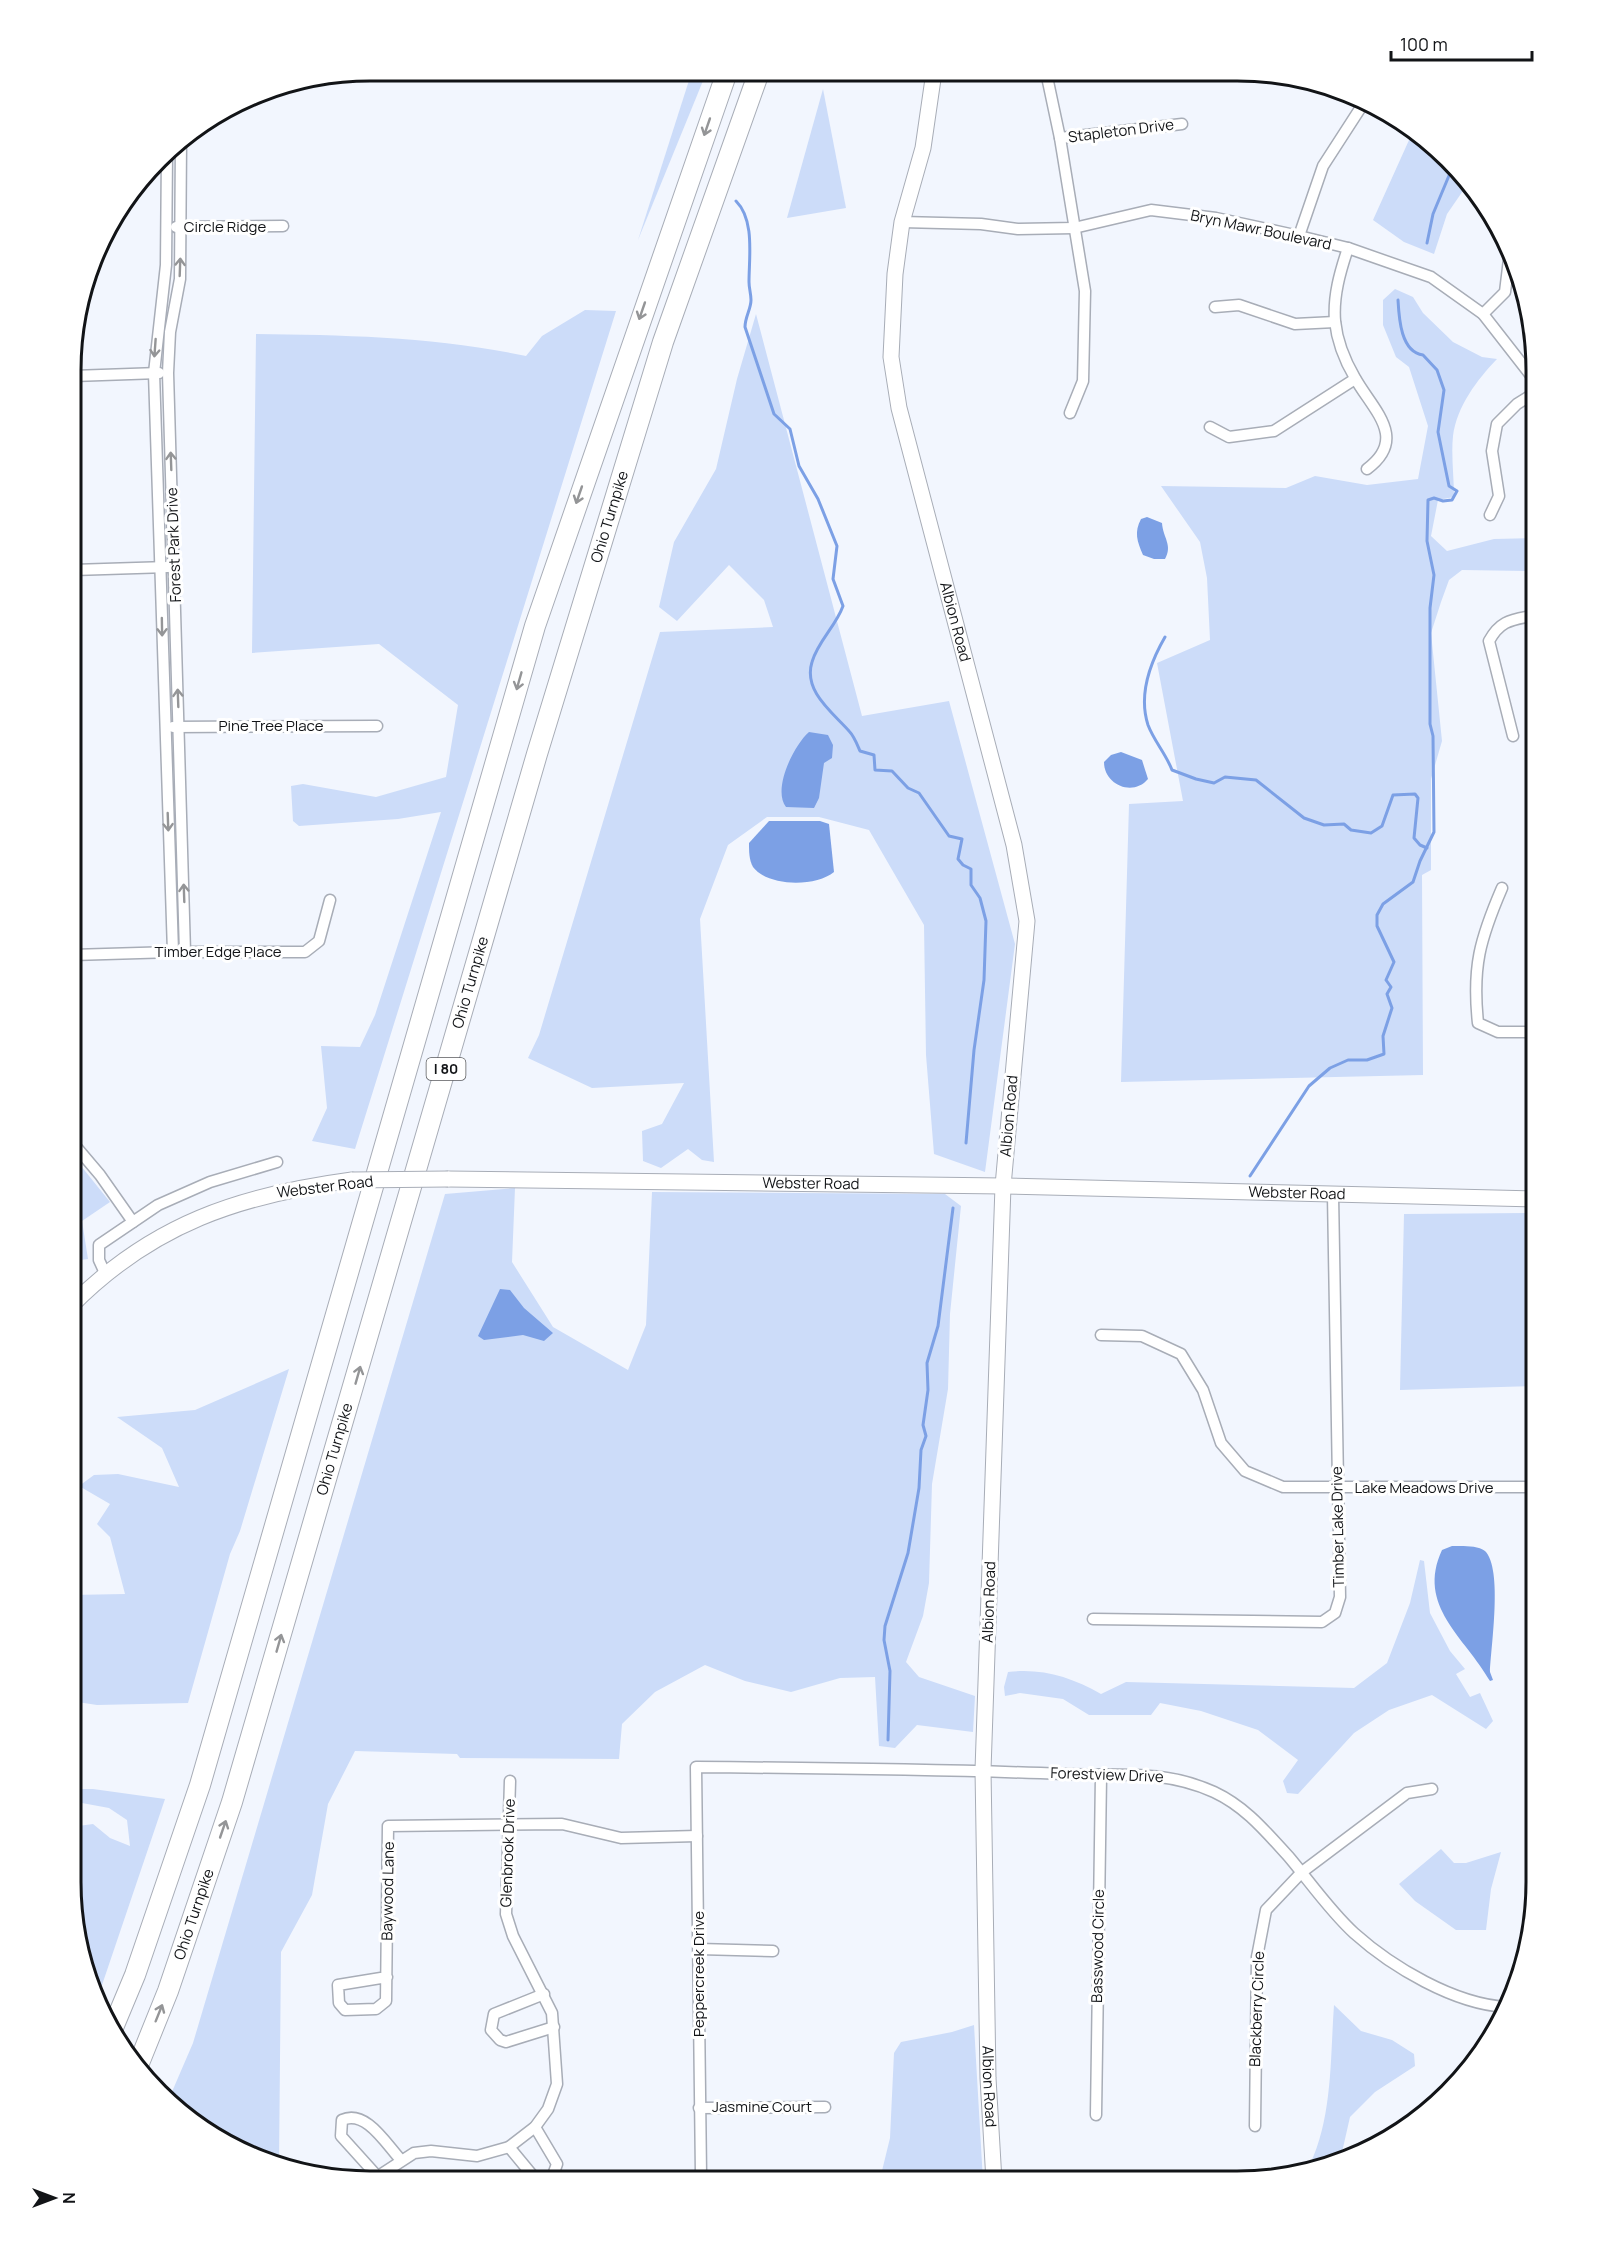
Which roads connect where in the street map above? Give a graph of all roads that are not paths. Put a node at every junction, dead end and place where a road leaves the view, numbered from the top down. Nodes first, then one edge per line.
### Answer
1 (724, 81) edge
2 (756, 81) edge
3 (933, 81) edge
4 (1048, 81) edge
5 (1360, 109) edge
6 (1182, 124) dead end
7 (1060, 138) junction
8 (181, 151) edge
9 (167, 165) edge
10 (902, 222) junction
11 (283, 226) dead end
12 (167, 227) junction
13 (181, 227) junction
14 (1074, 228) junction
15 (1299, 236) junction
16 (1348, 248) junction
17 (1508, 268) edge
18 (1215, 306) dead end
19 (1483, 314) junction
20 (1335, 322) junction
21 (1526, 369) edge
22 (154, 373) junction
23 (168, 373) junction
24 (81, 376) edge
25 (1355, 379) junction
26 (1526, 398) edge
27 (1070, 413) dead end
28 (1210, 428) dead end
29 (1367, 469) dead end
30 (1490, 514) dead end
31 (161, 567) junction
32 (174, 567) junction
33 (81, 570) edge
34 (1526, 617) edge
35 (179, 726) junction
36 (377, 726) dead end
37 (165, 727) junction
38 (1513, 736) dead end
39 (1502, 888) dead end
40 (330, 900) dead end
41 (173, 952) junction
42 (185, 952) junction
43 (81, 955) edge
44 (1526, 1032) edge
45 (81, 1153) edge
46 (276, 1162) dead end
47 (1003, 1186) junction
48 (1333, 1195) junction
49 (1526, 1199) edge
50 (133, 1222) junction
51 (105, 1273) junction
52 (81, 1296) edge
53 (1101, 1335) dead end
54 (1526, 1487) edge
55 (1336, 1488) junction
56 (1093, 1619) dead end
57 (696, 1767) joint
58 (983, 1770) junction
59 (1101, 1776) junction
60 (510, 1781) dead end
61 (1432, 1789) dead end
62 (508, 1826) junction
63 (697, 1836) junction
64 (1302, 1872) junction
65 (699, 1949) junction
66 (773, 1951) dead end
67 (387, 1977) junction
68 (544, 1994) junction
69 (1498, 2006) edge
70 (116, 2020) edge
71 (554, 2027) junction
72 (141, 2058) edge
73 (825, 2107) dead end
74 (699, 2108) junction
75 (1096, 2115) dead end
76 (1255, 2126) dead end
77 (535, 2127) junction
78 (509, 2147) junction
79 (401, 2160) junction
80 (370, 2171) edge
81 (386, 2171) edge
82 (529, 2171) edge
83 (554, 2171) edge
84 (700, 2171) edge
85 (993, 2171) edge

1 -> 70 highway, I 80
72 -> 2 highway, Ohio Turnpike / I 80
3 - 10 street, Albion Road
4 - 7 street
5 - 15 street
6 - 7 street, Stapleton Drive
7 - 14 street
8 - 13 street, Forest Park Drive
9 - 12 street, Forest Park Drive
10 - 14 street, Bryn Mawr Boulevard
10 - 47 street, Albion Road
11 - 13 street, Circle Ridge
12 - 13 street, Circle Ridge
12 -> 22 street, Forest Park Drive
23 -> 13 street, Forest Park Drive
14 - 15 street, Bryn Mawr Boulevard
14 - 27 street
15 - 16 street, Bryn Mawr Boulevard
16 - 19 street, Bryn Mawr Boulevard
16 - 20 street
17 - 19 street
18 - 20 street
19 - 21 street, Bryn Mawr Boulevard
20 - 25 street
22 - 23 street
22 - 24 street
22 - 31 street, Forest Park Drive
32 -> 23 street, Forest Park Drive
25 - 28 street
25 - 29 street
26 - 30 street
31 - 32 street
31 - 33 street
31 -> 37 street, Forest Park Drive
35 -> 32 street, Forest Park Drive
34 - 38 street
35 - 36 street, Pine Tree Place
35 - 37 street, Pine Tree Place
42 -> 35 street, Forest Park Drive
37 -> 41 street, Forest Park Drive
39 - 44 street
40 - 42 street, Timber Edge Place
41 - 42 street, Timber Edge Place
41 - 43 street, Timber Edge Place
45 - 50 street
46 - 50 street, Webster Road
47 - 48 street, Webster Road
47 - 51 street, Webster Road, bridge
47 - 58 street, Albion Road
48 - 49 street, Webster Road
48 - 55 street, Timber Lake Drive
50 - 51 street, Webster Road
51 - 52 street, Webster Road
53 - 55 street, Lake Meadows Drive
54 - 55 street, Lake Meadows Drive
55 - 56 street, Timber Lake Drive
57 - 58 street, Forestview Drive
57 - 63 street, Peppercreek Drive
58 - 59 street, Forestview Drive
58 - 85 street, Albion Road
59 - 64 street, Forestview Drive
59 - 75 street, Basswood Circle
60 - 62 street, Glenbrook Drive
61 - 64 street, Blackberry Circle
62 - 63 street, Baywood Lane
62 - 67 street, Baywood Lane
62 - 68 street, Glenbrook Drive
63 - 65 street, Peppercreek Drive
64 - 69 street, Forestview Drive
64 - 76 street, Blackberry Circle
65 - 66 street
65 - 74 street, Peppercreek Drive
67 - 67 street, Baywood Lane
68 - 71 street, Glenbrook Drive
68 - 71 street
71 - 77 street, Glenbrook Drive
73 - 74 street, Jasmine Court
74 - 84 street, Peppercreek Drive
77 - 78 street, Glenbrook Drive
77 - 83 street
78 - 79 street, Glenbrook Drive
78 - 82 street
79 - 80 street
79 - 81 street, Glenbrook Drive

